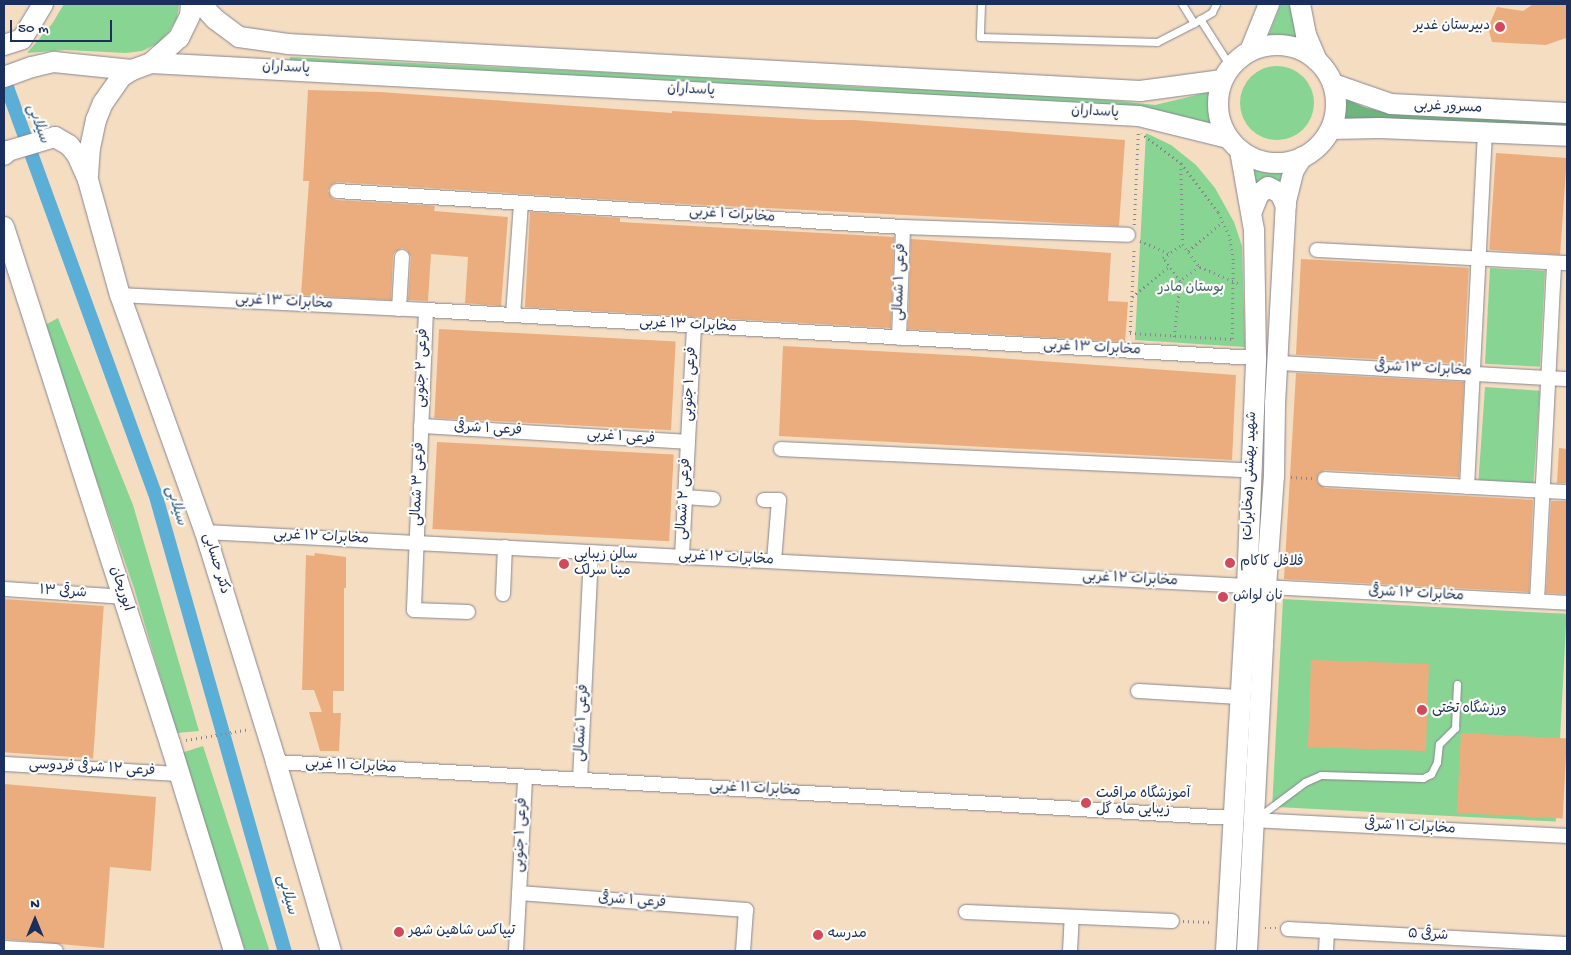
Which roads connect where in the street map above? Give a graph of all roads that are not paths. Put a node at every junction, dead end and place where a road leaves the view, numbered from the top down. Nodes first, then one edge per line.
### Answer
1 (191, 4) edge
2 (201, 4) edge
3 (981, 4) edge
4 (1182, 4) edge
5 (1216, 4) edge
6 (1269, 4) edge
7 (1300, 4) edge
8 (42, 5) edge
9 (1197, 21) junction
10 (13, 42) edge
11 (1250, 51) junction
12 (1318, 61) junction
13 (152, 63) junction
14 (132, 70) junction
15 (1226, 73) junction
16 (4, 77) edge
17 (1333, 84) junction
18 (1567, 113) edge
19 (1331, 129) junction
20 (1484, 132) junction
21 (1567, 136) edge
22 (1234, 144) junction
23 (4, 156) edge
24 (1302, 157) junction
25 (88, 180) junction
26 (337, 191) dead end
27 (521, 203) junction
28 (1286, 206) junction
29 (1252, 211) junction
30 (4, 227) edge
31 (903, 227) junction
32 (1128, 235) road end
33 (1317, 250) dead end
34 (402, 257) dead end
35 (1479, 258) junction
36 (1561, 263) edge
37 (120, 295) junction
38 (399, 309) junction
39 (426, 310) junction
40 (513, 315) junction
41 (694, 326) junction
42 (899, 338) junction
43 (1256, 358) junction
44 (1278, 363) junction
45 (1474, 372) junction
46 (1549, 378) junction
47 (1567, 379) edge
48 (421, 426) junction
49 (555, 434) joint
50 (688, 442) junction
51 (781, 449) dead end
52 (1251, 470) junction
53 (1325, 479) road end
54 (1467, 487) junction
55 (1541, 491) junction
56 (1567, 492) edge
57 (685, 497) junction
58 (713, 499) dead end
59 (764, 500) dead end
60 (205, 532) junction
61 (417, 543) junction
62 (505, 547) junction
63 (591, 552) junction
64 (682, 556) junction
65 (774, 561) junction
66 (1256, 587) junction
67 (4, 589) edge
68 (503, 594) dead end
69 (123, 597) junction
70 (1537, 602) junction
71 (1567, 603) edge
72 (468, 612) dead end
73 (1457, 684) dead end
74 (1138, 691) dead end
75 (1250, 698) junction
76 (276, 762) junction
77 (4, 764) edge
78 (180, 774) junction
79 (525, 777) junction
80 (580, 780) junction
81 (1244, 819) junction
82 (1567, 836) edge
83 (519, 893) junction
84 (966, 912) dead end
85 (1072, 917) junction
86 (1172, 921) road end
87 (1288, 929) road end
88 (1327, 931) junction
89 (1567, 944) edge
90 (4, 948) edge
91 (56, 951) edge
92 (234, 951) edge
93 (331, 951) edge
94 (516, 951) edge
95 (743, 951) edge
96 (1070, 951) edge
97 (1226, 951) edge
98 (1247, 951) edge
99 (1326, 951) edge

1 - 13 main road
2 - 15 main road, پاسداران
3 - 9 lane
4 - 9 lane
5 - 9 lane
6 - 11 main road
7 - 12 main road
8 - 10 main road
9 - 15 lane
11 - 12 main road
11 - 15 main road
12 - 17 main road
13 - 14 main road
13 - 22 main road, پاسداران
14 - 16 main road
14 - 25 main road
15 - 22 main road
17 - 18 main road, مسرور غربی
17 - 19 main road
19 - 20 main road, مسرور غربی
19 - 24 main road
20 - 21 main road, مسرور غربی
20 - 35 street
22 - 24 main road
22 - 29 main road, شهید بهشتی (مخابرات)
23 - 25 main road
24 - 28 main road, شهید بهشتی (مخابرات)
25 - 37 main road, دکتر حسابی
26 - 27 street, مخابرات ۱ غربی
27 - 31 street, مخابرات ۱ غربی
27 - 40 street
28 - 29 main road
28 - 44 main road, شهید بهشتی (مخابرات)
29 - 43 main road, شهید بهشتی (مخابرات)
30 - 69 main road, ابوریحان
31 - 32 street, مخابرات ۱ غربی
31 - 42 street, فرعی ۱ شمالی
33 - 35 street
34 - 38 street
35 - 36 street
35 - 45 street
36 - 46 street
37 - 38 street, مخابرات ۱۳ غربی
37 - 60 main road, دکتر حسابی
38 - 39 street, مخابرات ۱۳ غربی
39 - 40 street, مخابرات ۱۳ غربی
39 - 48 street, فرعی ۲ جنوبی
40 - 41 street, مخابرات ۱۳ غربی
41 - 42 street, مخابرات ۱۳ غربی
41 - 50 street, فرعی ۱ جنوبی
42 - 43 street, مخابرات ۱۳ غربی
43 - 52 main road, شهید بهشتی (مخابرات)
44 - 45 street, مخابرات ۱۳ شرقی
44 - 66 main road, شهید بهشتی (مخابرات)
45 - 46 street, مخابرات ۱۳ شرقی
45 - 54 street
46 - 47 street, مخابرات ۱۳ شرقی
46 - 55 street
48 - 49 street, فرعی ۱ شرقی
48 - 61 street, فرعی ۳ شمالی
49 - 50 street, فرعی ۱ غربی
50 - 57 street, فرعی ۲ شمالی
51 - 52 street
52 - 66 main road, شهید بهشتی (مخابرات)
53 - 54 street
54 - 55 street
55 - 56 street
55 - 70 street
57 - 58 street
57 - 64 street, فرعی ۲ شمالی
59 - 65 street
60 - 61 street, مخابرات ۱۲ غربی
60 - 76 main road, دکتر حسابی
61 - 62 street, مخابرات ۱۲ غربی
61 - 72 street, فرعی ۳ شمالی
62 - 63 street, مخابرات ۱۲ غربی
62 - 68 street
63 - 64 street, مخابرات ۱۲ غربی
63 - 80 street, فرعی ۱ شمالی
64 - 65 street, مخابرات ۱۲ غربی
65 - 66 street, مخابرات ۱۲ غربی
66 - 70 street, مخابرات ۱۲ شرقی
66 - 75 main road, شهید بهشتی (مخابرات)
67 - 69 street, ۱۳ شرقی
69 - 78 main road, ابوریحان
70 - 71 street, مخابرات ۱۲ شرقی
73 - 81 lane
74 - 75 street
75 - 81 main road, شهید بهشتی (مخابرات)
76 - 79 street, مخابرات ۱۱ غربی
76 - 93 main road, دکتر حسابی
77 - 78 street, فرعی ۱۲ شرقی فردوسی
78 - 92 main road, ابوریحان
79 - 80 street, مخابرات ۱۱ غربی
79 - 83 street, فرعی ۱ جنوبی
80 - 81 street, مخابرات ۱۱ غربی
81 - 82 street, مخابرات ۱۱ شرقی
81 - 97 main road, شهید بهشتی (مخابرات)
81 - 98 main road, شهید بهشتی (مخابرات)
83 - 94 street
83 - 95 street, فرعی ۱ شرقی
84 - 85 street
85 - 86 street
85 - 96 street
87 - 88 street, شرقی ۵
88 - 89 street, شرقی ۵
88 - 99 street
90 - 91 street

